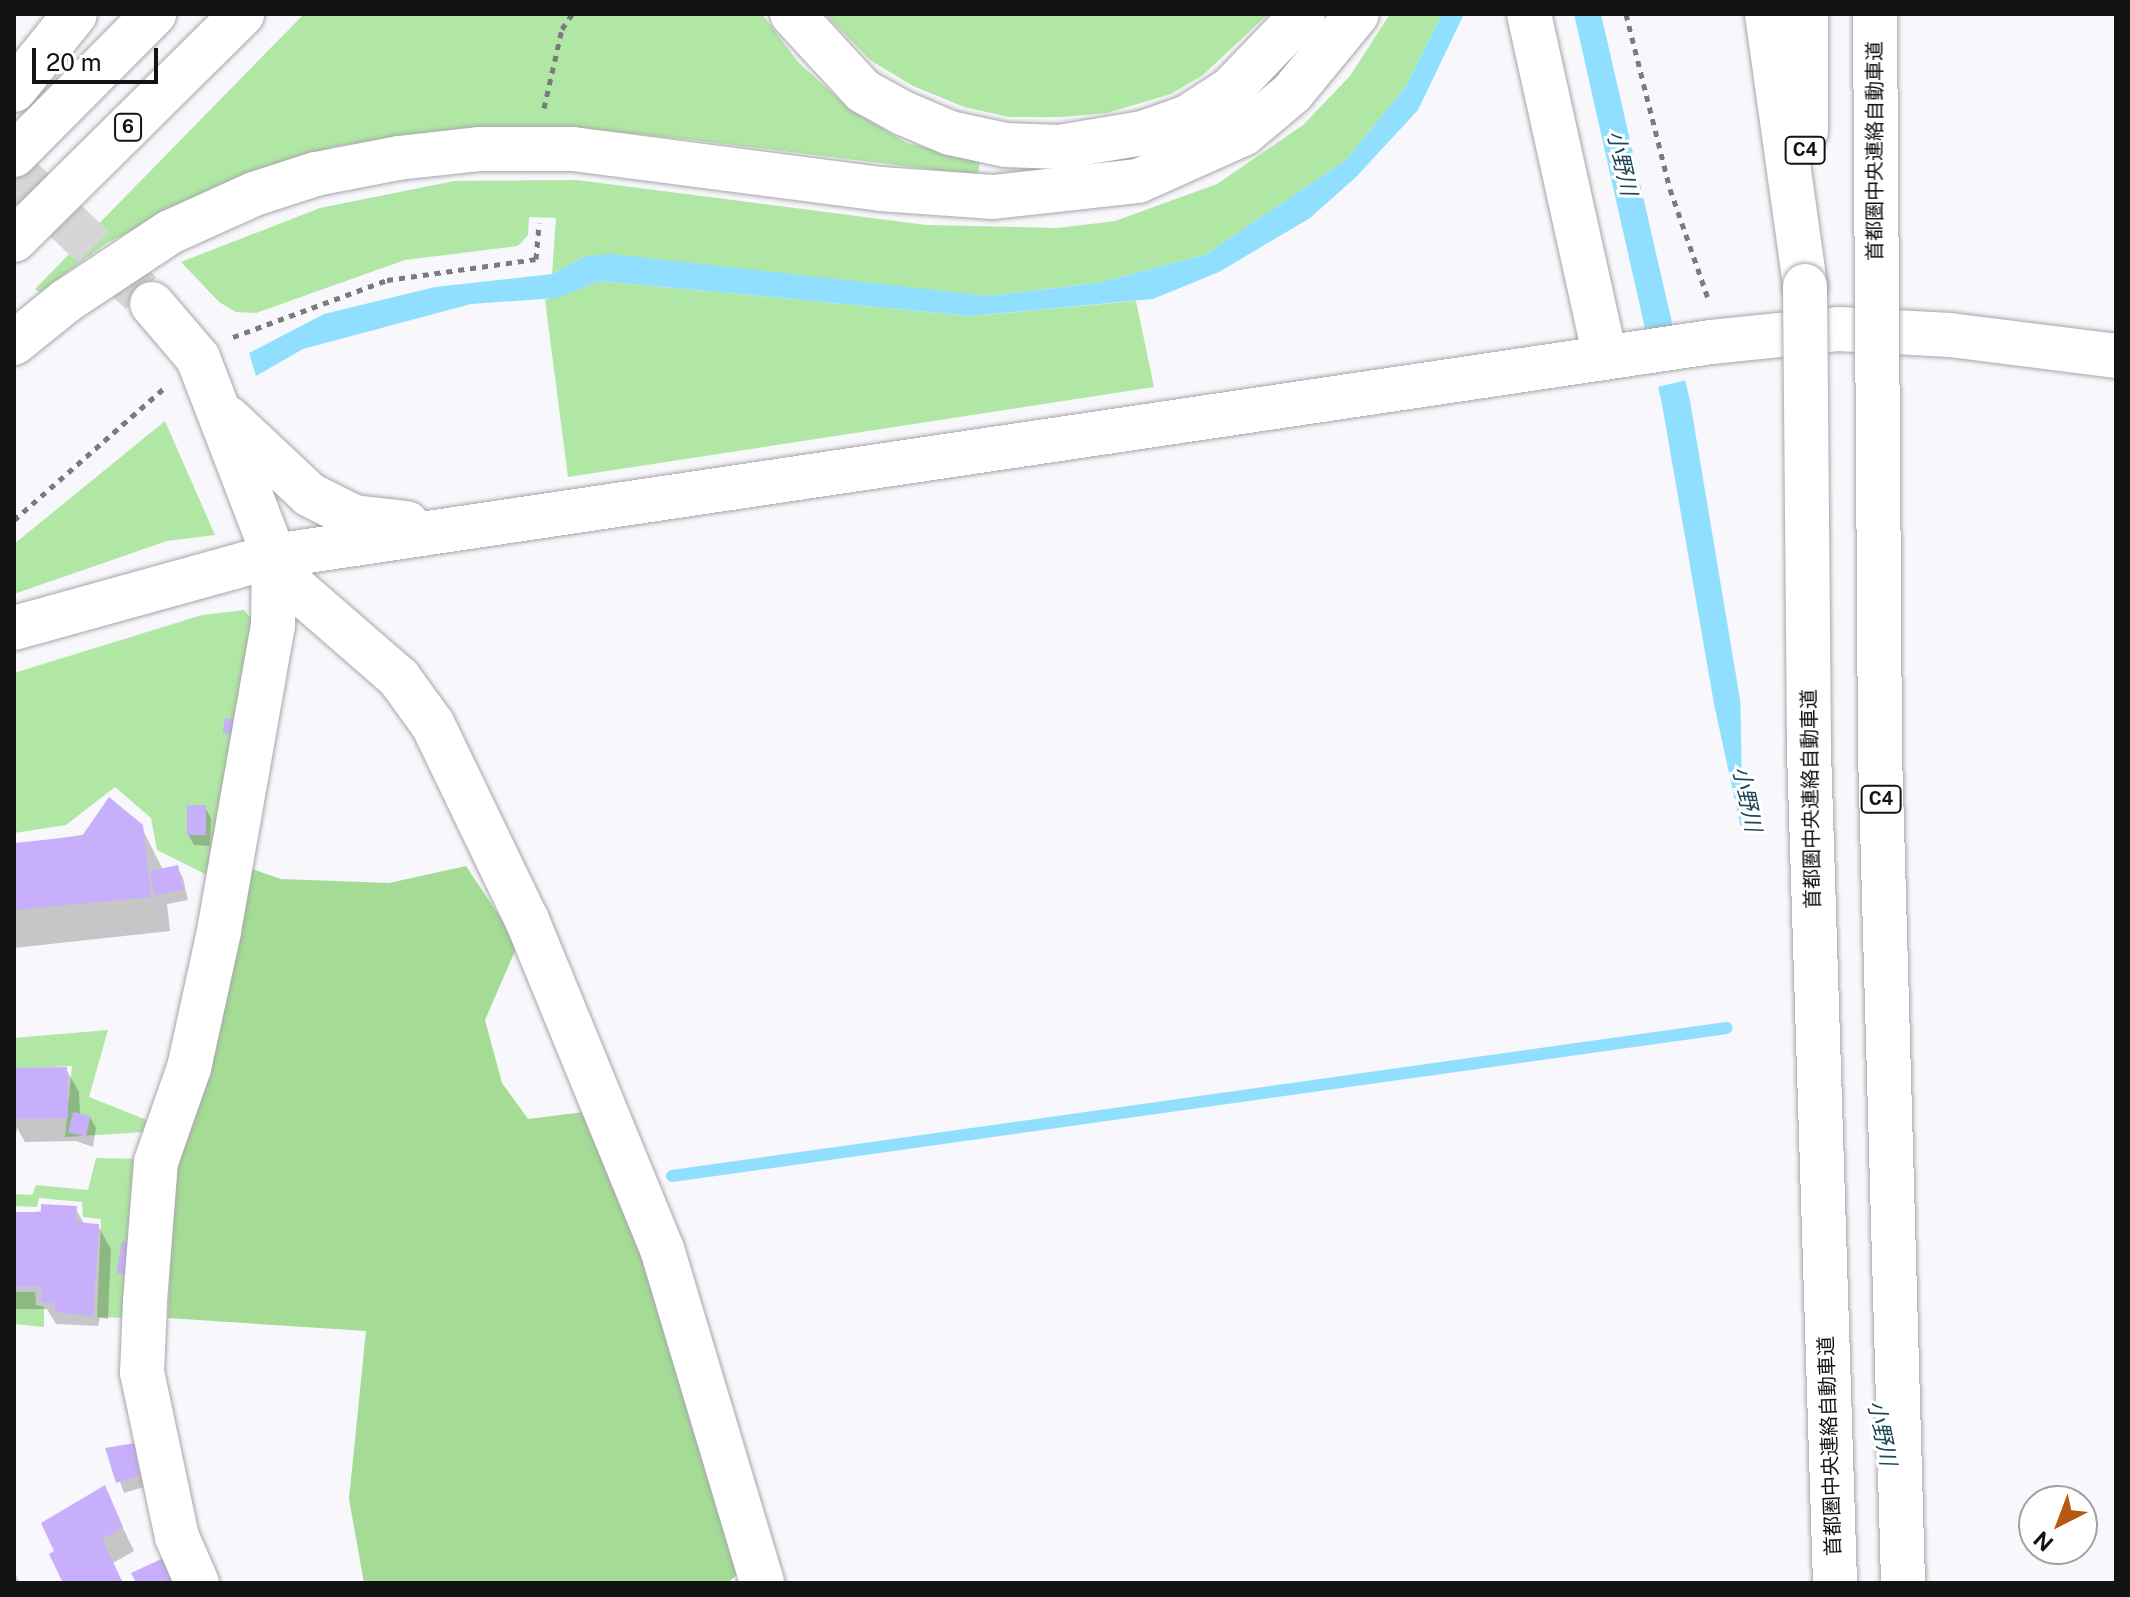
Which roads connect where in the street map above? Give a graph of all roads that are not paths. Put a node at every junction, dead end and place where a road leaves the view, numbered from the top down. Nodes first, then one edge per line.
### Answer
1 (75, 14) edge
2 (154, 14) edge
3 (242, 14) edge
4 (792, 14) edge
5 (1303, 14) edge
6 (1357, 14) edge
7 (1529, 14) edge
8 (1767, 14) edge
9 (1806, 14) edge
10 (1875, 14) edge
11 (14, 90) edge
12 (14, 155) edge
13 (14, 240) edge
14 (1805, 286) junction
15 (152, 304) tunnel mouth
16 (14, 343) edge
17 (2116, 356) edge
18 (1617, 357) junction
19 (213, 402) junction
20 (454, 530) junction
21 (274, 556) junction
22 (14, 628) edge
23 (197, 1583) edge
24 (762, 1583) edge
25 (1835, 1583) edge
26 (1903, 1583) edge

1 - 11 main road
2 - 12 main road
3 - 13 main road, 6
4 - 5 main road
6 - 16 main road
7 - 18 main road
8 - 14 main road
9 - 14 main road, 首都圏中央連絡自動車道 / C4
10 - 26 main road, 首都圏中央連絡自動車道 / C4, bridge
14 - 25 main road, 首都圏中央連絡自動車道 / C4, bridge
15 - 19 main road
17 - 18 main road
18 - 20 main road
19 - 20 main road
19 - 21 main road
20 - 21 main road
21 - 22 main road
21 - 23 main road
21 - 24 main road

